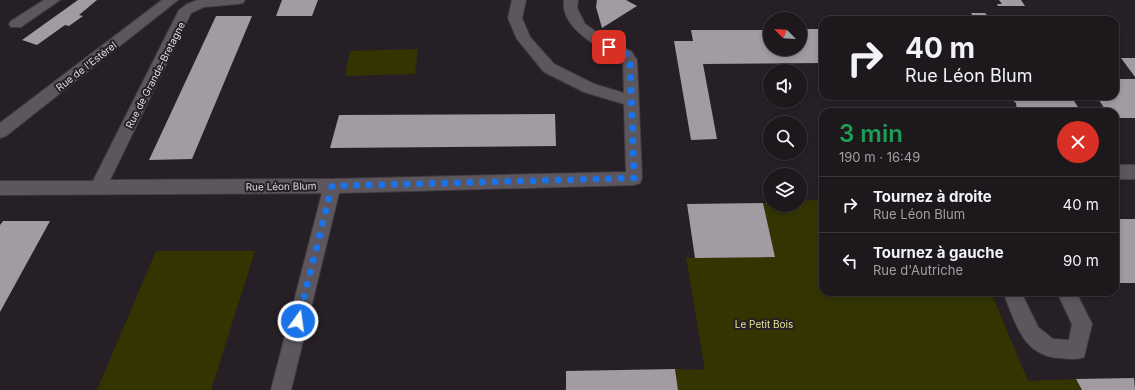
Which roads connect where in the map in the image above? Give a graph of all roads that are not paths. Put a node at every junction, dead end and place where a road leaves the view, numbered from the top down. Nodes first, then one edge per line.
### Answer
1 (53, 0) edge
2 (171, 0) edge
3 (238, 0) edge
4 (519, 0) edge
5 (571, 0) edge
6 (16, 24) dead end
7 (631, 101) junction
8 (0, 132) edge
9 (1119, 172) edge
10 (1135, 172) edge
11 (332, 186) junction
12 (0, 188) edge
13 (98, 188) junction
14 (1014, 296) edge
15 (1068, 296) edge
16 (281, 390) edge

1 - 6 street
2 - 8 street, Rue de l'Estérel
3 - 13 street, Rue de Grande-Bretagne
4 - 7 street
5 - 7 street
7 - 11 street, Rue Léon Blum
9 - 10 street
11 - 13 street, Rue Léon Blum
11 - 16 street
12 - 13 street, Rue Léon Blum
14 - 15 street

